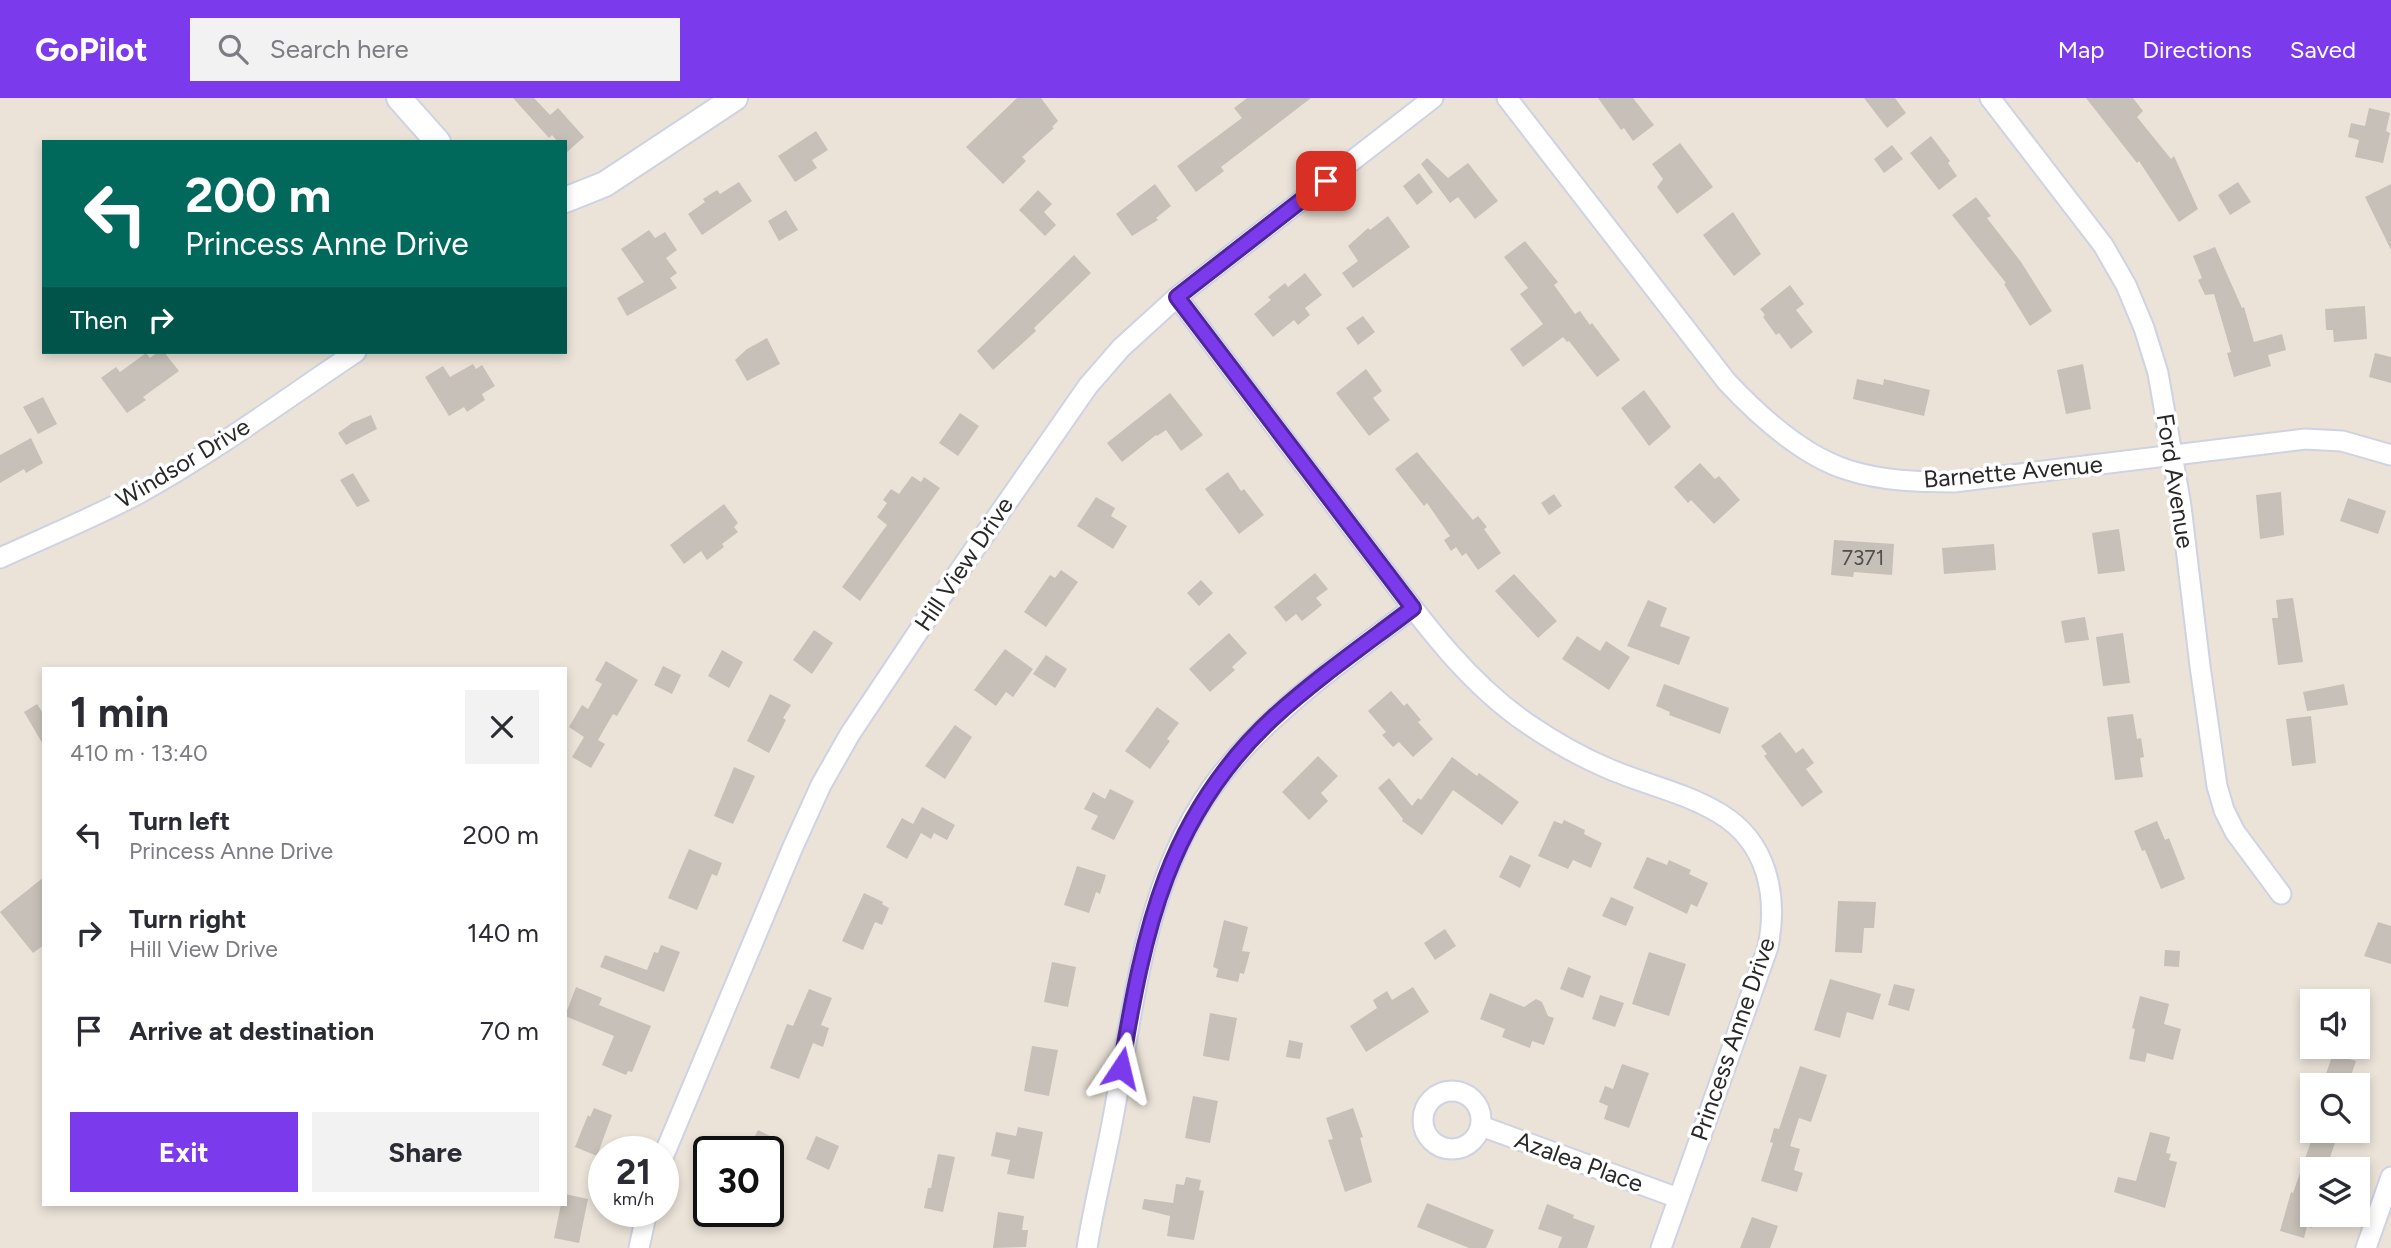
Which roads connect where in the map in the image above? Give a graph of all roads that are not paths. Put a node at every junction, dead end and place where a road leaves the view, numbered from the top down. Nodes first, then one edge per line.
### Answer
1 (399, 98) edge
2 (735, 98) edge
3 (1433, 98) edge
4 (1507, 98) edge
5 (1990, 98) edge
6 (437, 140) edge
7 (567, 199) edge
8 (1177, 297) junction
9 (353, 354) edge
10 (2172, 454) junction
11 (2391, 455) edge
12 (0, 558) edge
13 (1413, 608) junction
14 (2281, 894) dead end
15 (1481, 1126) dead end
16 (672, 1136) edge
17 (2391, 1177) edge
18 (1678, 1198) junction
19 (644, 1227) edge
20 (639, 1248) edge
21 (1087, 1248) edge
22 (1661, 1248) edge
23 (2366, 1248) edge

1 - 6 street
2 - 7 street
3 - 8 street, Hill View Drive
4 - 10 street, Barnette Avenue
5 - 10 street, Ford Avenue
8 - 13 street, Princess Anne Drive
8 - 16 street, Hill View Drive
9 - 12 street, Windsor Drive
10 - 11 street, Barnette Avenue
10 - 14 street, Ford Avenue
13 - 18 street, Princess Anne Drive
13 - 21 street
15 - 18 street, Azalea Place
17 - 23 street
18 - 22 street, Princess Anne Drive
19 - 20 street

